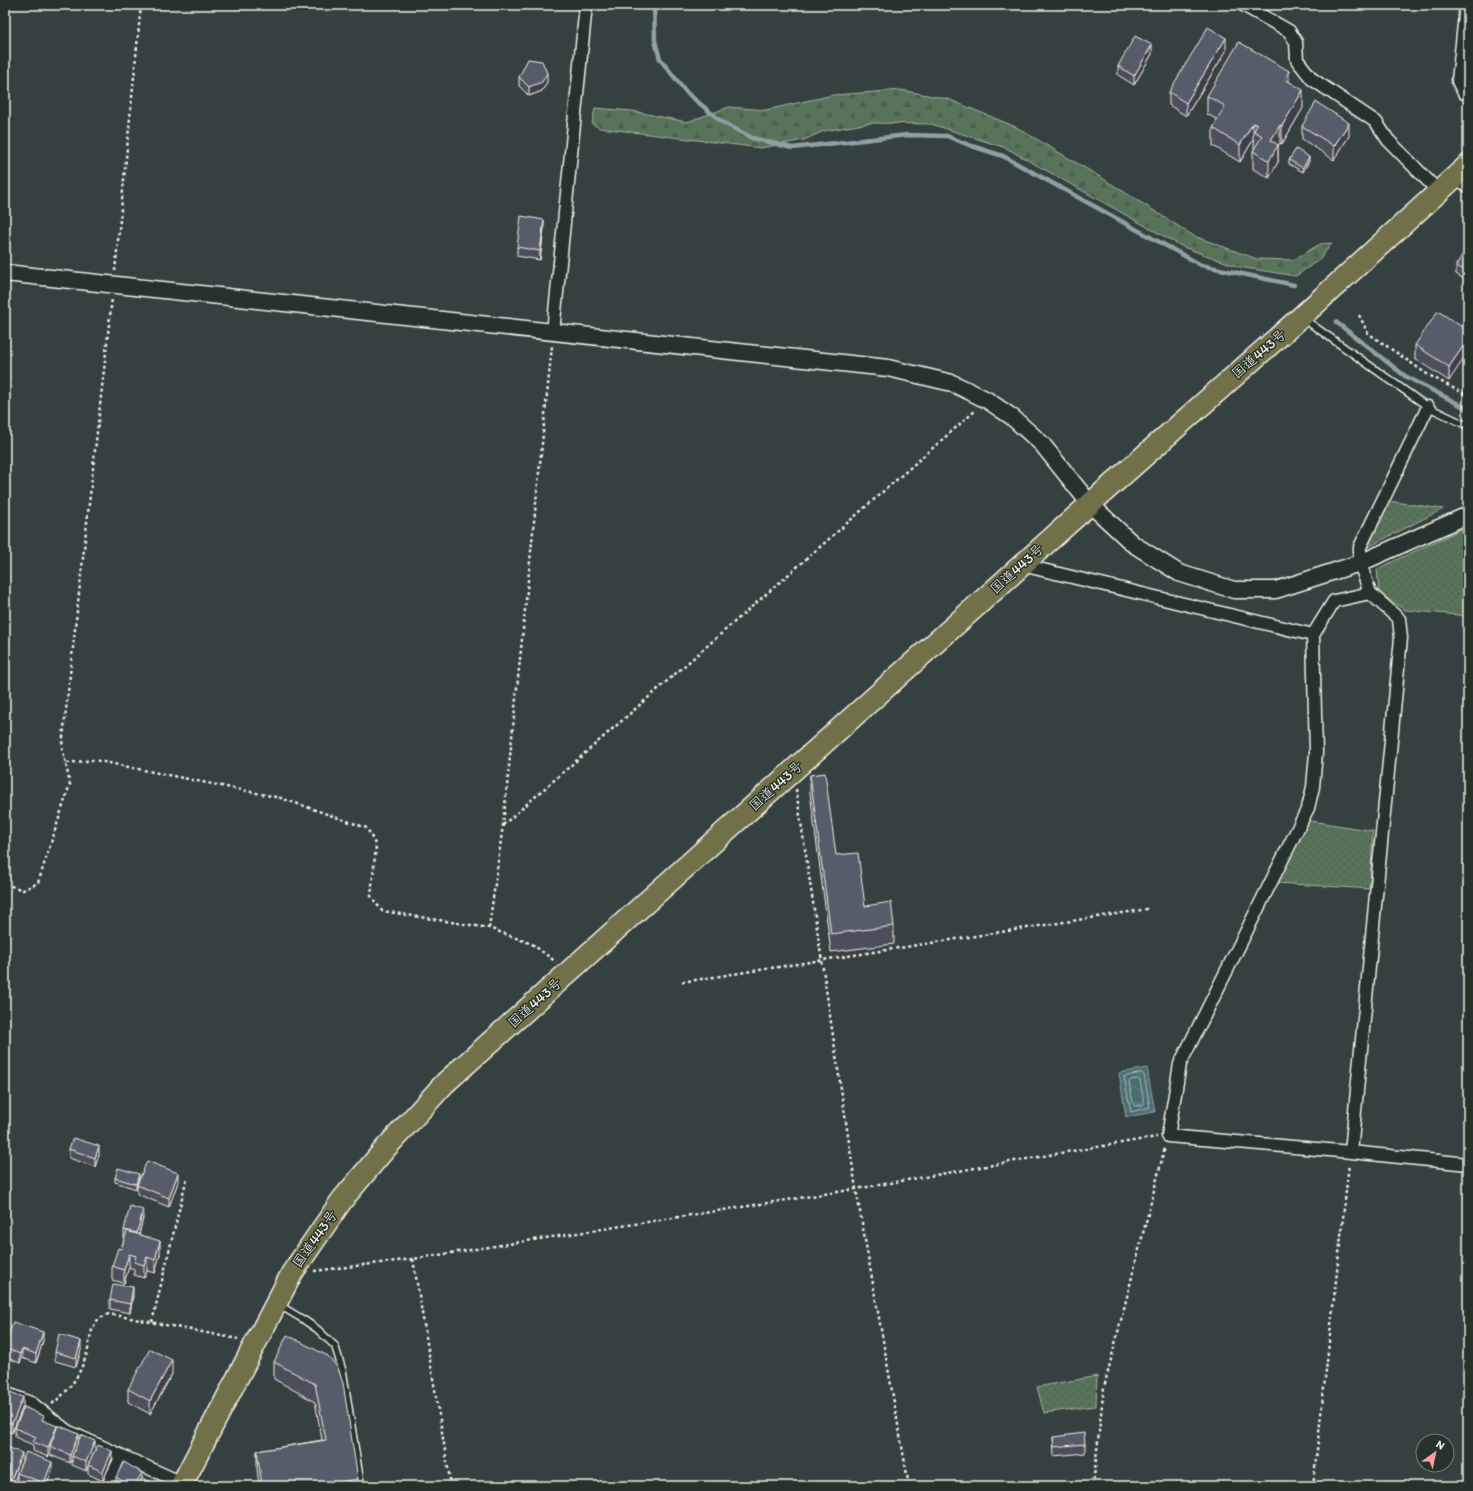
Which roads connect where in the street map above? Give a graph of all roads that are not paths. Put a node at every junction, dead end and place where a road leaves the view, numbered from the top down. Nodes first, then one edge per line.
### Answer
1 (586, 5) edge
2 (1243, 5) edge
3 (1466, 5) edge
4 (1468, 91) edge
5 (1464, 176) edge
6 (1439, 192) junction
7 (5, 273) edge
8 (1301, 317) junction
9 (553, 332) junction
10 (1428, 407) junction
11 (1468, 426) edge
12 (1090, 504) junction
13 (1468, 515) edge
14 (1360, 563) junction
15 (1022, 565) junction
16 (1370, 593) junction
17 (1313, 635) junction
18 (1351, 1152) junction
19 (1468, 1164) edge
20 (276, 1304) junction
21 (5, 1393) edge
22 (122, 1456) junction
23 (181, 1485) edge
24 (107, 1486) edge
25 (361, 1486) edge

1 - 9 street
2 - 6 street
3 - 4 street
5 - 6 highway, 国道443号
6 - 8 highway, 国道443号
7 - 9 street
8 - 10 lane
8 - 12 highway, 国道443号
9 - 12 street
10 - 11 lane
10 - 14 street
12 - 14 street
12 - 15 highway, 国道443号
13 - 14 street
14 - 16 street
15 - 17 street
15 - 20 highway, 国道443号
16 - 17 street
16 - 18 street
17 - 18 street
18 - 19 street
20 - 23 highway, 国道443号
20 - 25 lane
21 - 22 street
22 - 23 street
22 - 24 street

